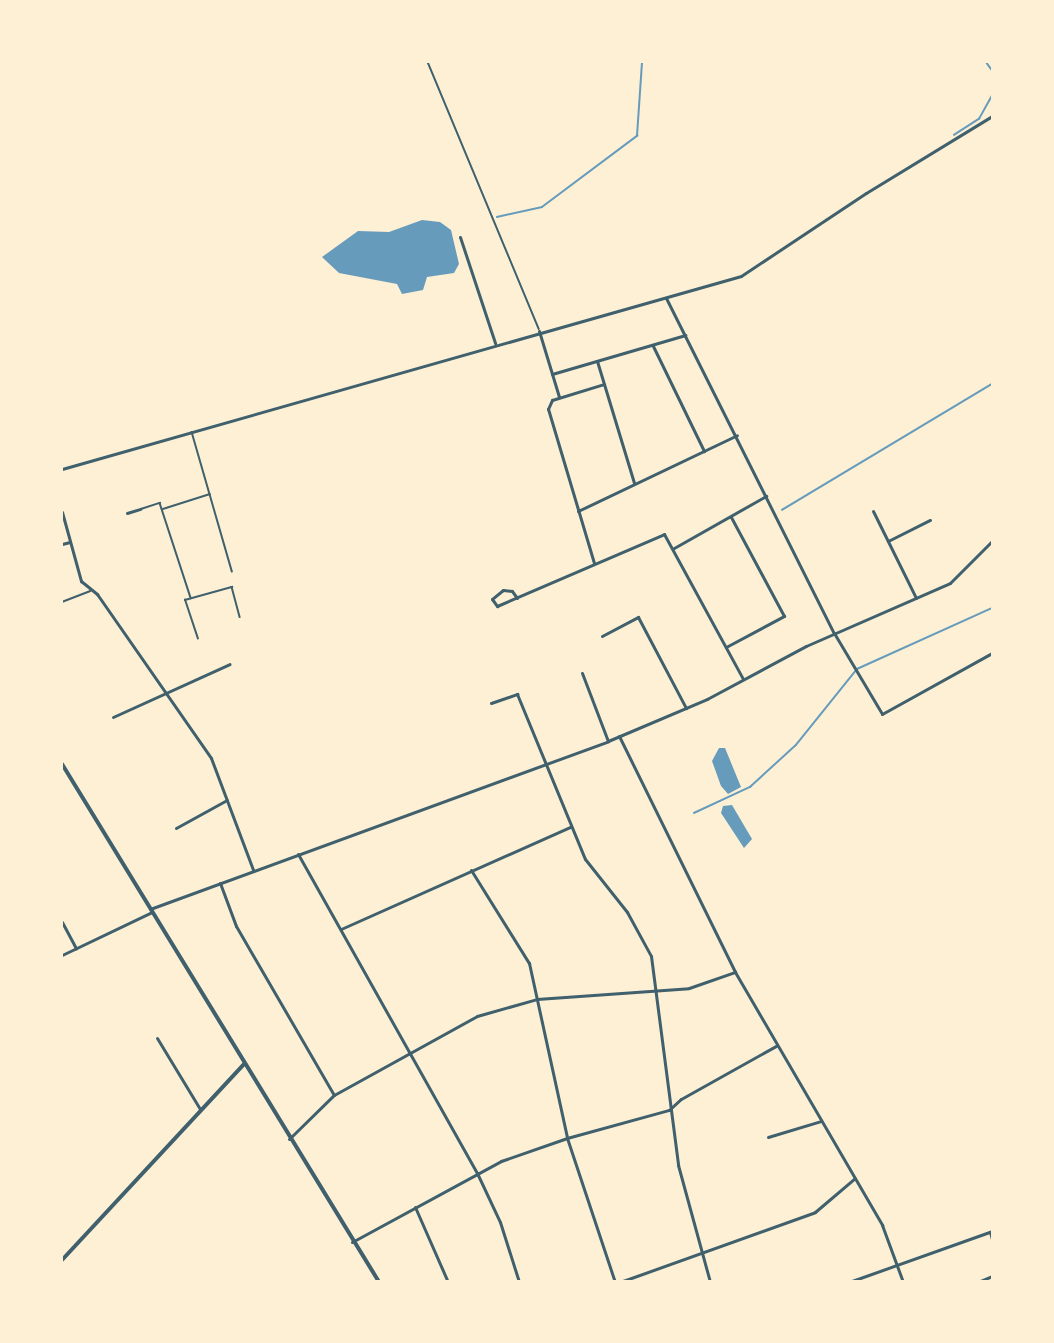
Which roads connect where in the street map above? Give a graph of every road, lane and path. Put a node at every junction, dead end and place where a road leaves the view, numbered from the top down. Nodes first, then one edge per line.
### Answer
1 (428, 62) edge
2 (993, 116) edge
3 (460, 237) dead end
4 (666, 298) junction
5 (539, 331) junction
6 (685, 335) junction
7 (495, 343) junction
8 (652, 346) junction
9 (597, 362) junction
10 (552, 374) junction
11 (604, 384) junction
12 (559, 397) junction
13 (192, 432) junction
14 (737, 435) junction
15 (704, 451) junction
16 (62, 469) edge
17 (634, 484) junction
18 (210, 494) junction
19 (766, 496) junction
20 (162, 509) junction
21 (140, 510) joint
22 (578, 511) junction
23 (873, 511) dead end
24 (62, 512) edge
25 (127, 513) dead end
26 (731, 517) junction
27 (930, 520) dead end
28 (993, 541) edge
29 (70, 542) junction
30 (888, 542) junction
31 (62, 544) edge
32 (674, 548) junction
33 (594, 563) junction
34 (232, 571) dead end
35 (91, 590) junction
36 (517, 597) junction
37 (191, 598) junction
38 (916, 598) junction
39 (62, 602) edge
40 (240, 617) dead end
41 (834, 633) junction
42 (603, 636) dead end
43 (198, 639) dead end
44 (726, 647) junction
45 (993, 653) edge
46 (231, 664) dead end
47 (582, 673) dead end
48 (743, 679) junction
49 (168, 693) junction
50 (490, 704) dead end
51 (686, 708) junction
52 (113, 717) dead end
53 (619, 736) junction
54 (608, 741) junction
55 (62, 764) edge
56 (544, 765) junction
57 (227, 800) junction
58 (570, 826) junction
59 (176, 828) dead end
60 (298, 854) junction
61 (471, 870) junction
62 (253, 871) junction
63 (220, 883) junction
64 (151, 911) junction
65 (62, 922) edge
66 (341, 929) junction
67 (76, 948) junction
68 (62, 954) edge
69 (735, 972) junction
70 (657, 991) junction
71 (537, 999) junction
72 (157, 1038) dead end
73 (776, 1046) junction
74 (411, 1050) junction
75 (244, 1064) junction
76 (334, 1095) junction
77 (200, 1109) junction
78 (669, 1110) junction
79 (821, 1121) junction
80 (768, 1137) dead end
81 (567, 1138) junction
82 (290, 1139) junction
83 (477, 1173) junction
84 (855, 1178) junction
85 (415, 1207) junction
86 (991, 1231) edge
87 (993, 1239) edge
88 (351, 1242) junction
89 (702, 1253) junction
90 (62, 1260) edge
91 (897, 1265) junction
92 (993, 1276) edge
93 (379, 1281) edge
94 (448, 1281) edge
95 (519, 1281) edge
96 (615, 1281) edge
97 (620, 1281) edge
98 (710, 1281) edge
99 (849, 1281) edge
100 (903, 1281) edge
101 (978, 1281) edge

1 - 5 lane
2 - 4 street
3 - 7 street
4 - 5 street
4 - 6 street
5 - 7 street
5 - 10 street
6 - 8 street
6 - 14 street
7 - 13 street
8 - 9 street
8 - 15 street
9 - 10 street
9 - 11 street
10 - 12 street
11 - 12 street
11 - 17 street
12 - 22 street
13 - 16 street
13 - 18 lane
14 - 15 street
14 - 19 street
15 - 17 street
17 - 22 street
18 - 20 lane
18 - 34 lane
19 - 26 street
19 - 41 street
20 - 21 lane
20 - 37 lane
21 - 25 street
22 - 33 street
23 - 30 street
24 - 29 street
26 - 32 street
26 - 44 street
27 - 30 street
28 - 38 street
29 - 31 street
29 - 35 street
30 - 38 street
32 - 33 street
32 - 44 street
33 - 36 street
35 - 39 lane
35 - 49 street
36 - 36 street
37 - 40 lane
37 - 43 lane
38 - 41 street
41 - 45 street
41 - 48 street
42 - 51 street
44 - 48 street
46 - 49 street
47 - 54 street
48 - 51 street
49 - 52 street
49 - 57 street
50 - 56 street
51 - 53 street
53 - 54 street
53 - 69 street
54 - 56 street
55 - 64 street
56 - 58 street
56 - 60 street
57 - 59 street
57 - 62 street
58 - 61 street
58 - 70 street
60 - 62 street
60 - 66 street
61 - 66 street
61 - 71 street
62 - 63 street
63 - 64 street
63 - 76 street
64 - 67 street
64 - 75 street
65 - 67 street
66 - 74 street
67 - 68 street
69 - 70 street
69 - 73 street
70 - 71 street
70 - 78 street
71 - 74 street
71 - 81 street
72 - 77 street
73 - 78 street
73 - 79 street
74 - 76 street
74 - 83 street
75 - 77 street
75 - 82 street
76 - 82 street
77 - 90 street
78 - 81 street
78 - 89 street
79 - 80 street
79 - 84 street
81 - 83 street
81 - 96 street
82 - 88 street
83 - 85 street
83 - 95 street
84 - 89 street
84 - 91 street
85 - 88 street
85 - 94 street
86 - 87 street
86 - 91 street
88 - 93 street
89 - 97 street
89 - 98 street
91 - 99 street
91 - 100 street
92 - 101 street

